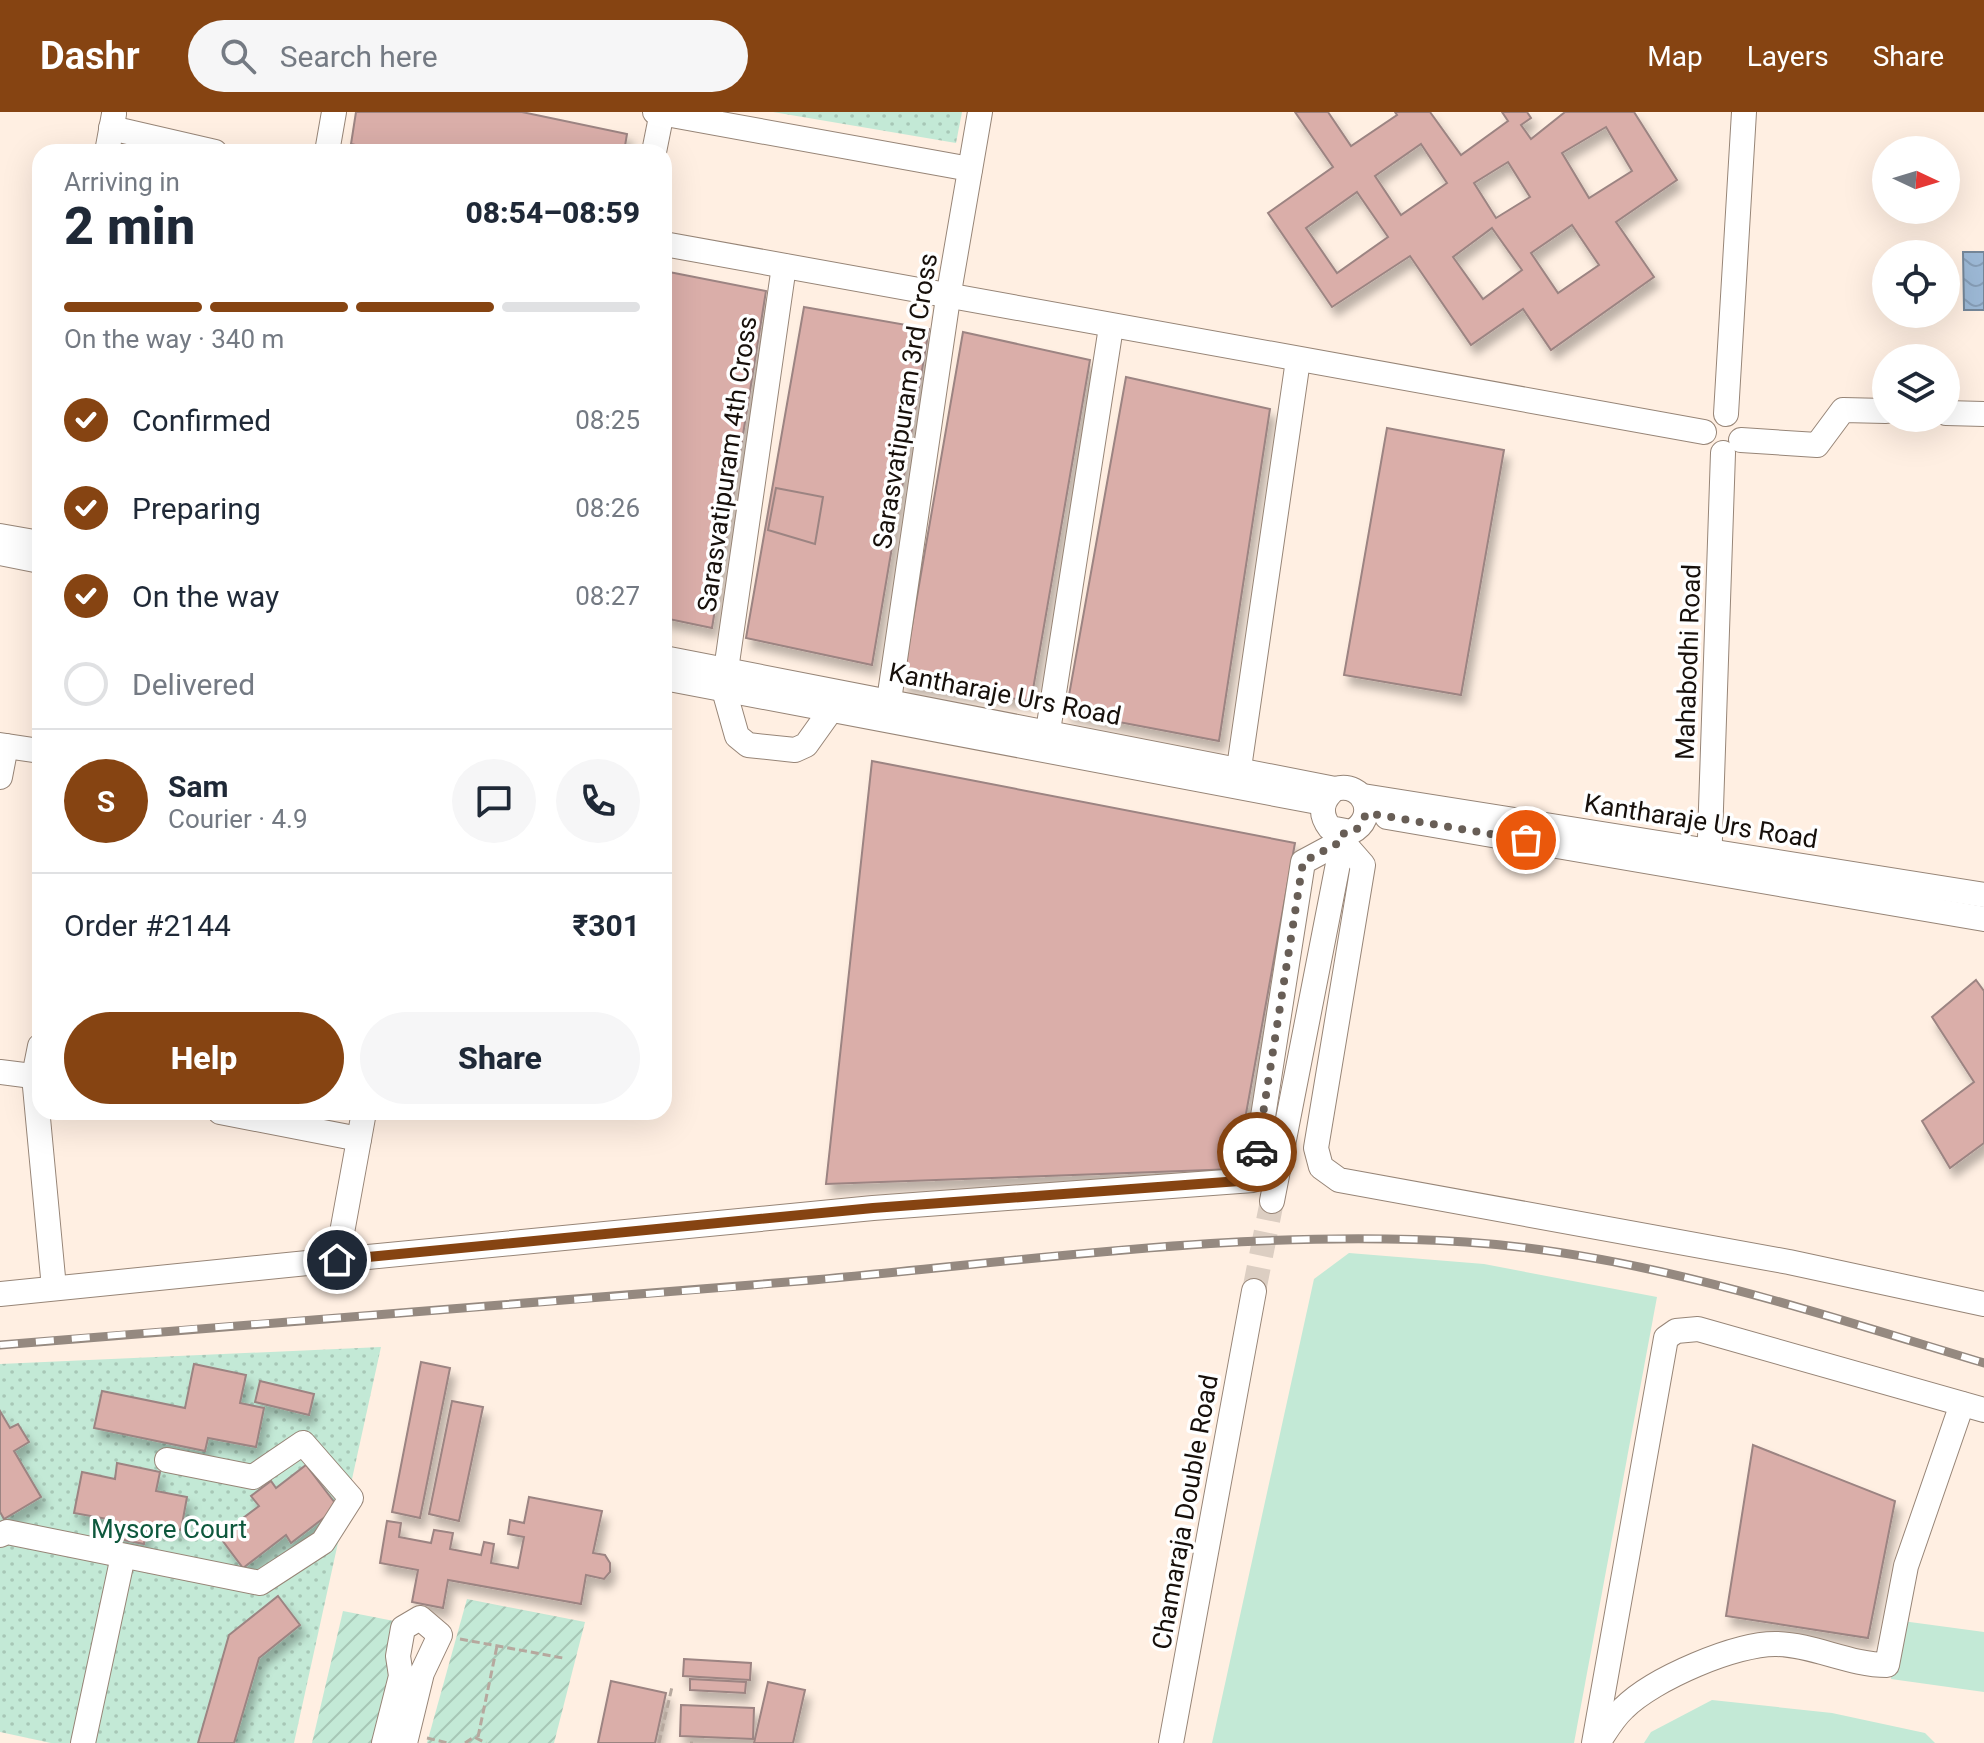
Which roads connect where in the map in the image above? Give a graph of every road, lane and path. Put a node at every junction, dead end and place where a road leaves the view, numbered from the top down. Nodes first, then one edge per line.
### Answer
1 (334, 112) edge
2 (659, 112) edge
3 (980, 112) edge
4 (1744, 112) edge
5 (111, 124) edge
6 (185, 144) edge
7 (328, 144) edge
8 (655, 144) edge
9 (970, 169) junction
10 (672, 245) edge
11 (784, 266) junction
12 (948, 298) junction
13 (1111, 327) junction
14 (1298, 360) junction
15 (1872, 411) edge
16 (1960, 413) edge
17 (1726, 414) junction
18 (1984, 414) edge
19 (1704, 432) junction
20 (1732, 446) junction
21 (0, 536) edge
22 (32, 541) edge
23 (32, 544) edge
24 (0, 553) edge
25 (672, 661) edge
26 (672, 678) edge
27 (725, 680) junction
28 (831, 710) junction
29 (887, 710) junction
30 (1048, 731) junction
31 (3, 745) edge
32 (32, 750) edge
33 (1239, 768) junction
34 (0, 777) edge
35 (1329, 796) junction
36 (1365, 805) junction
37 (1343, 837) junction
38 (1710, 861) junction
39 (1984, 895) edge
40 (1984, 919) edge
41 (0, 1072) edge
42 (32, 1075) edge
43 (41, 1120) edge
44 (289, 1120) edge
45 (363, 1120) edge
46 (359, 1139) junction
47 (1272, 1201) tunnel mouth
48 (337, 1260) junction
49 (54, 1288) junction
50 (1254, 1291) tunnel mouth
51 (0, 1294) edge
52 (1984, 1304) edge
53 (1973, 1407) edge
54 (167, 1460) dead end
55 (0, 1535) edge
56 (123, 1556) junction
57 (440, 1635) junction
58 (497, 1646) junction
59 (563, 1658) dead end
60 (672, 1687) dead end
61 (478, 1737) junction
62 (83, 1743) edge
63 (384, 1743) edge
64 (405, 1743) edge
65 (465, 1743) edge
66 (486, 1743) edge
67 (659, 1743) edge
68 (1171, 1743) edge
69 (1596, 1743) edge

1 - 7 street
2 - 8 street
2 - 9 street
3 - 9 street, Sarasvatipuram 3rd Cross
4 - 17 street
5 - 6 street
9 - 12 street, Sarasvatipuram 3rd Cross
10 - 11 street
11 - 12 street
11 - 27 street, Sarasvatipuram 4th Cross
12 - 13 street
12 - 29 street, Sarasvatipuram 3rd Cross
13 - 14 street
13 - 30 street
14 - 19 street
14 - 33 street
15 - 20 street
16 - 18 street
17 - 19 street
17 - 20 street
19 - 20 street
20 - 38 street, Mahabodhi Road
21 - 22 street
23 - 24 street
25 - 27 street, Kantharaje Urs Road
26 - 27 street, Kantharaje Urs Road
27 - 28 street, Kantharaje Urs Road
27 - 28 street
27 - 29 street, Kantharaje Urs Road
28 - 29 street, Kantharaje Urs Road
29 - 30 street, Kantharaje Urs Road
29 - 35 street, Kantharaje Urs Road
30 - 33 street, Kantharaje Urs Road
31 - 32 street
31 - 34 street
33 - 35 street, Kantharaje Urs Road
35 - 36 street
35 - 37 street
36 - 37 street
36 - 38 street, Kantharaje Urs Road
37 - 47 street
37 - 48 street
37 - 52 street
38 - 39 street, Kantharaje Urs Road
38 - 40 street, Kantharaje Urs Road
41 - 42 street
43 - 49 street
44 - 46 street
45 - 46 street
46 - 48 street
48 - 49 street
49 - 51 street
50 - 68 street, Chamaraja Double Road
53 - 69 street
53 - 69 street
54 - 56 street
55 - 56 street
56 - 62 street
57 - 58 path
57 - 63 street
57 - 64 street
58 - 59 path
58 - 61 path
60 - 67 path
61 - 65 path
61 - 66 path

